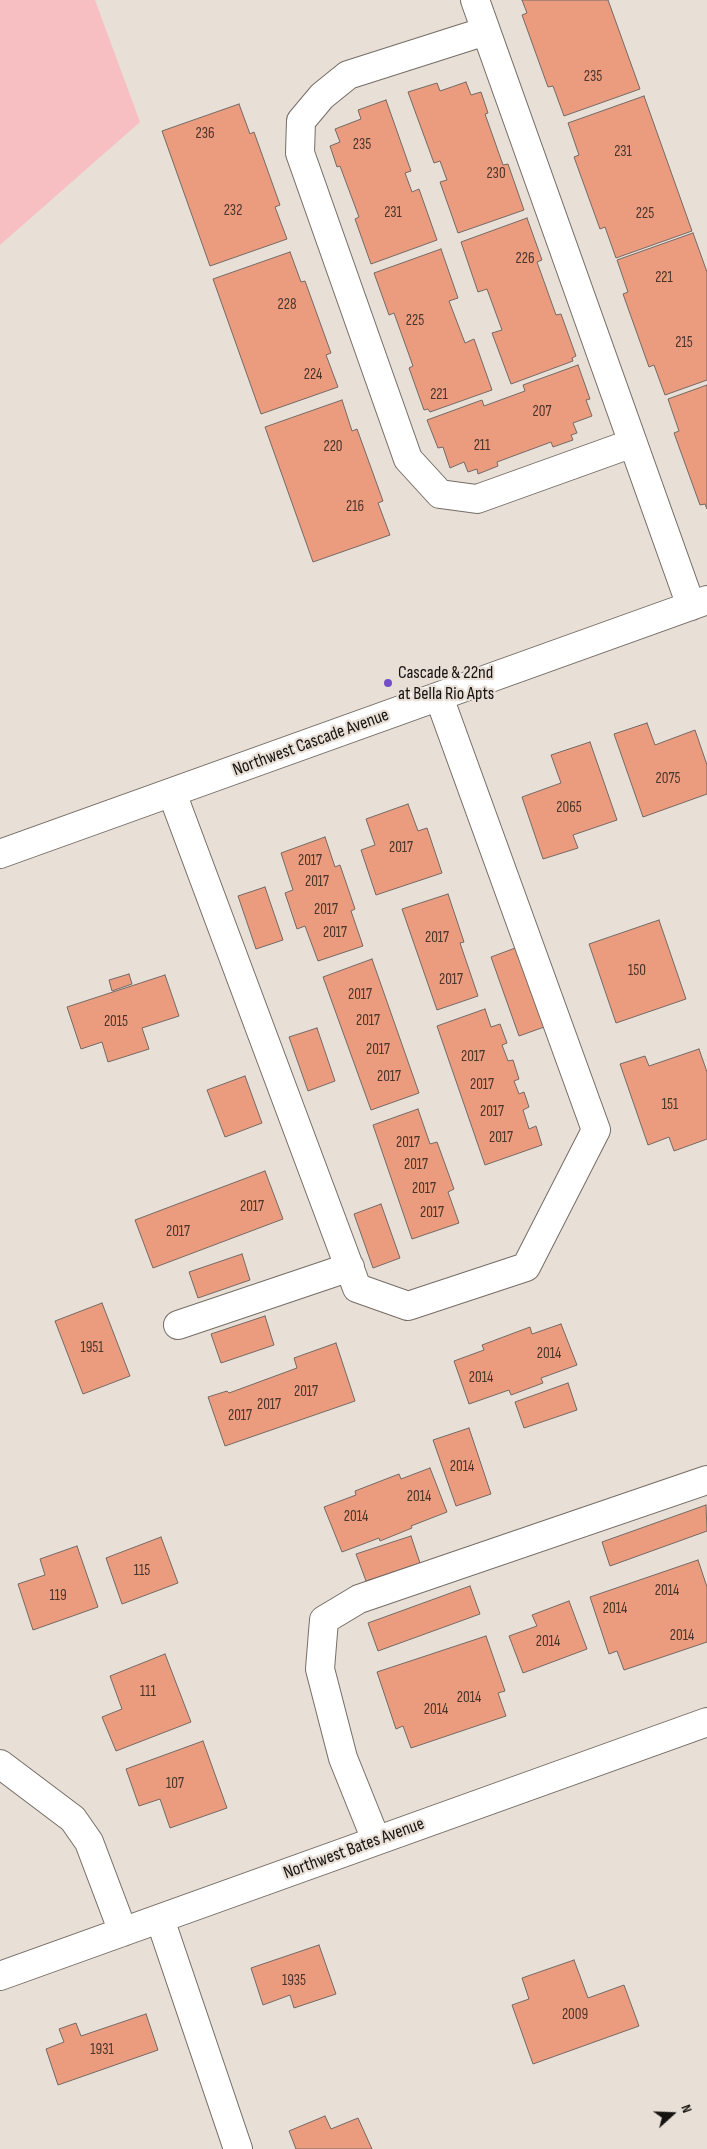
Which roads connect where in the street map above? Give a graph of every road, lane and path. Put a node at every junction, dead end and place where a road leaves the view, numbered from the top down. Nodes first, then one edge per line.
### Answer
1 (475, 0) edge
2 (486, 31) junction
3 (634, 443) junction
4 (699, 603) edge
5 (439, 697) junction
6 (172, 793) junction
7 (0, 854) edge
8 (350, 1267) junction
9 (178, 1325) dead end
10 (707, 1480) edge
11 (707, 1722) edge
12 (0, 1764) edge
13 (376, 1840) junction
14 (160, 1919) junction
15 (123, 1932) junction
16 (0, 1976) edge
17 (238, 2149) edge

1 - 2 street
2 - 3 street
2 - 3 street
3 - 4 street
4 - 5 street, Northwest Cascade Avenue
5 - 6 street, Northwest Cascade Avenue
5 - 8 street
6 - 7 street, Northwest Cascade Avenue
6 - 8 street
8 - 9 street
10 - 13 street
11 - 13 street, Northwest Bates Avenue
12 - 15 street
13 - 14 street, Northwest Bates Avenue
14 - 15 street, Northwest Bates Avenue
14 - 17 street
15 - 16 street, Northwest Bates Avenue

